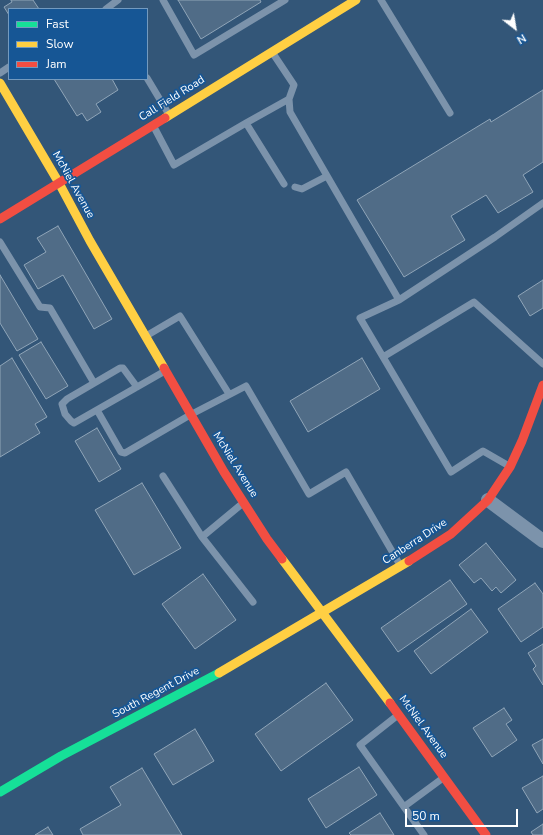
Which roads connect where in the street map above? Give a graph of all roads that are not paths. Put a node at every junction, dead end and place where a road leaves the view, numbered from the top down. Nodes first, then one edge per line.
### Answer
1 (118, 0) edge
2 (163, 0) edge
3 (285, 0) edge
4 (356, 0) edge
5 (381, 0) edge
6 (107, 8) edge
7 (272, 52) junction
8 (148, 80) edge
9 (0, 83) edge
10 (289, 99) junction
11 (450, 113) dead end
12 (169, 115) junction
13 (246, 123) junction
14 (153, 125) junction
15 (327, 176) junction
16 (59, 183) junction
17 (284, 184) dead end
18 (295, 187) dead end
19 (543, 203) edge
20 (0, 219) edge
21 (0, 242) edge
22 (399, 300) junction
23 (145, 336) junction
24 (383, 357) junction
25 (543, 364) edge
26 (165, 371) junction
27 (94, 383) junction
28 (543, 385) edge
29 (137, 387) junction
30 (229, 394) junction
31 (97, 410) junction
32 (190, 415) junction
33 (510, 467) junction
34 (162, 476) dead end
35 (488, 500) junction
36 (243, 503) junction
37 (202, 537) junction
38 (543, 541) edge
39 (400, 567) junction
40 (253, 602) dead end
41 (321, 612) junction
42 (399, 715) junction
43 (444, 777) junction
44 (0, 792) edge
45 (405, 806) junction
46 (424, 835) edge
47 (486, 835) edge

1 - 6 lane
2 - 3 lane
4 - 7 street, Call Field Road
5 - 11 lane
7 - 10 lane
7 - 12 street, Call Field Road
8 - 12 lane
9 - 16 street, McNiel Avenue
10 - 13 lane
10 - 15 lane
12 - 14 street, Call Field Road
13 - 14 lane
13 - 17 lane
14 - 16 street, Call Field Road
15 - 18 lane
15 - 22 lane
16 - 20 street, Call Field Road
16 - 23 street, McNiel Avenue
19 - 22 lane
21 - 27 lane
22 - 24 lane
23 - 26 street, McNiel Avenue
23 - 30 lane
24 - 25 lane
24 - 33 lane
26 - 29 lane
26 - 32 street, McNiel Avenue
27 - 29 lane
27 - 31 lane
28 - 33 street, Canberra Drive
29 - 31 lane
30 - 32 lane
30 - 39 lane
31 - 32 lane
32 - 36 street, McNiel Avenue
33 - 35 street, Canberra Drive
34 - 37 lane
35 - 38 street
35 - 39 street, Canberra Drive
36 - 37 lane
36 - 41 street, McNiel Avenue
37 - 40 lane
39 - 41 street, Canberra Drive
41 - 42 street, McNiel Avenue
41 - 44 street, South Regent Drive
42 - 43 street, McNiel Avenue
42 - 45 lane
43 - 45 lane
43 - 47 street, McNiel Avenue
45 - 46 lane

